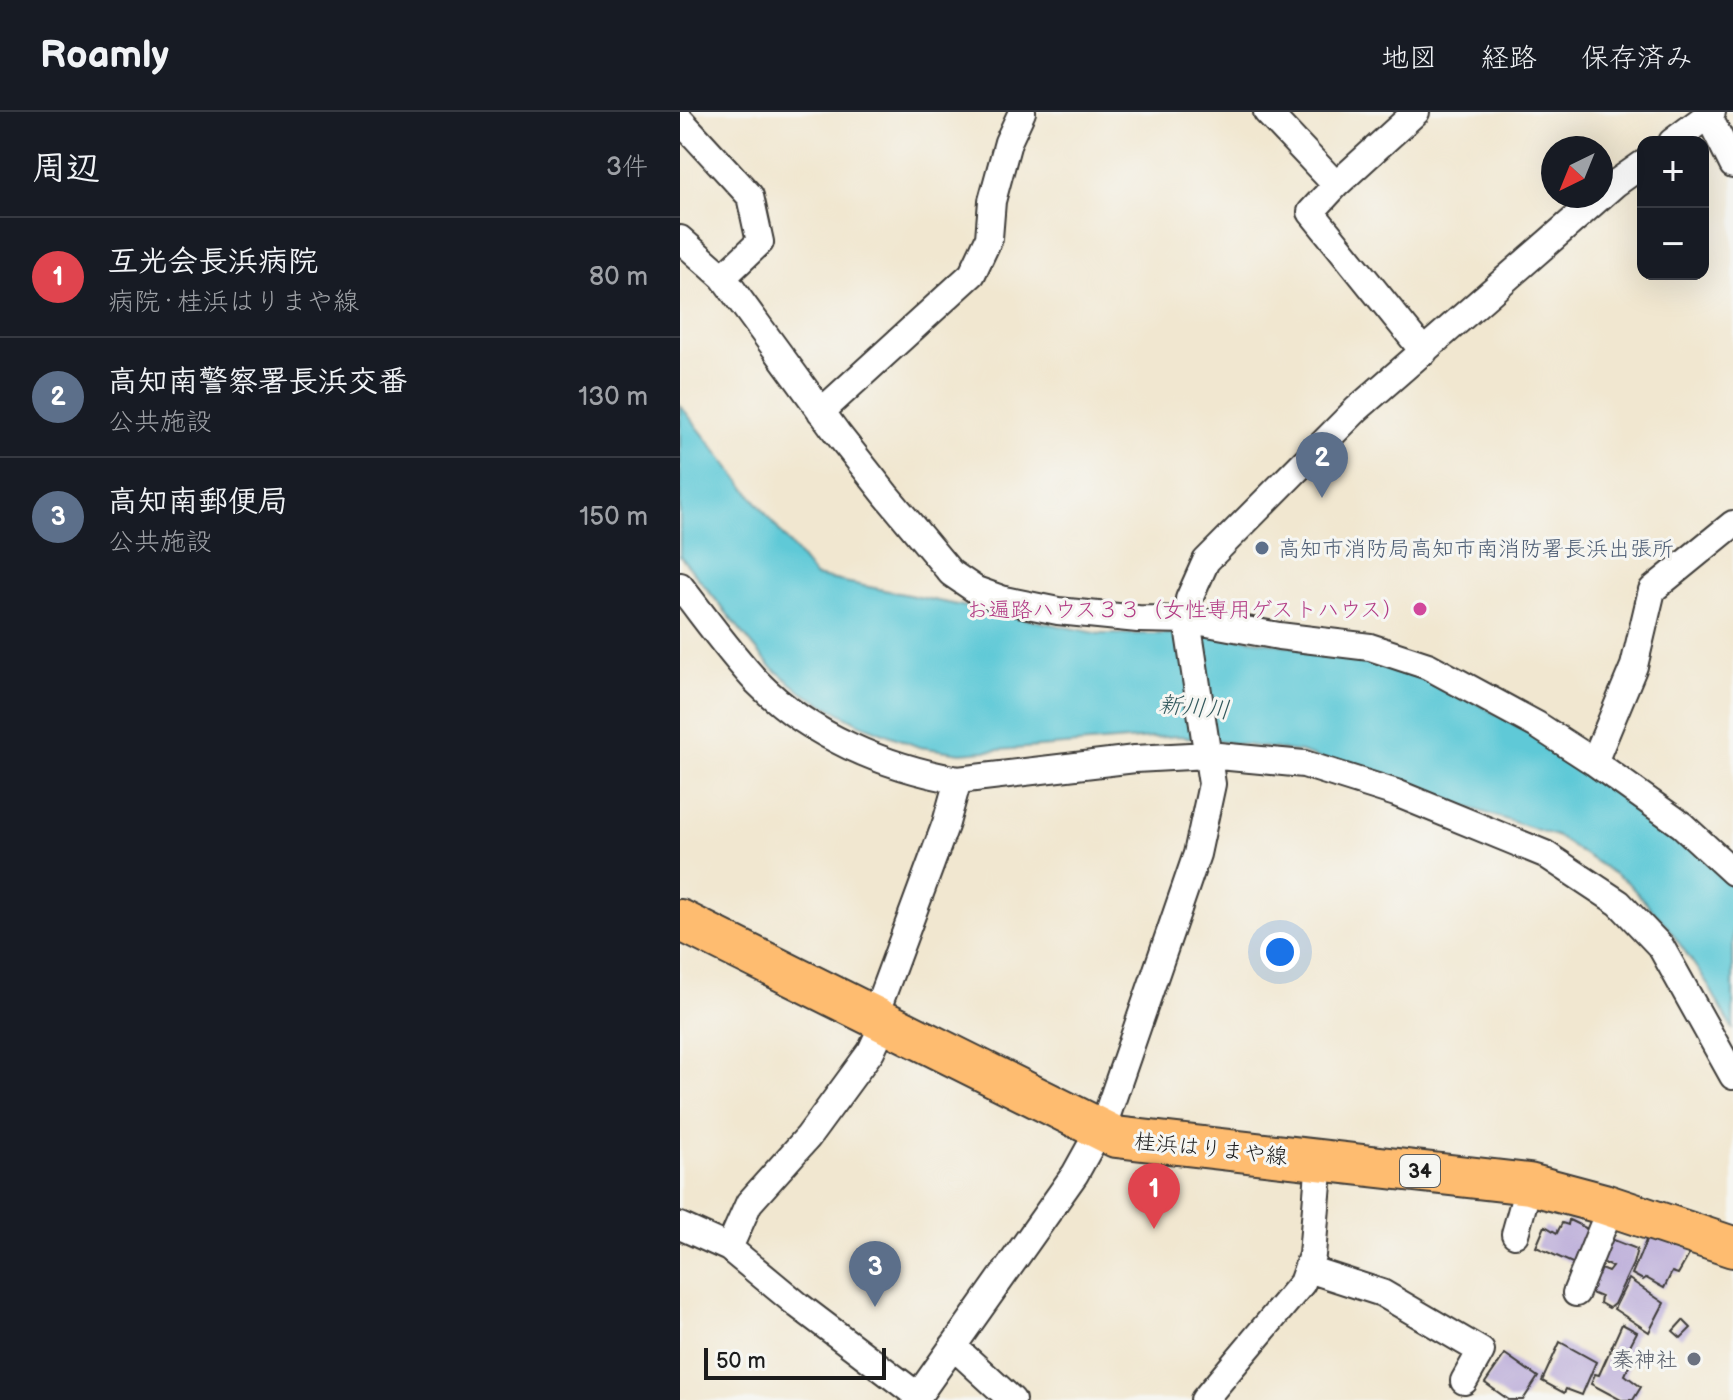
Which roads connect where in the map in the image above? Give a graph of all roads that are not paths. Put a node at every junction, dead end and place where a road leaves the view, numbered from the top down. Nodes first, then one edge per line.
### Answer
1 (1022, 112) edge
2 (1267, 112) edge
3 (1416, 112) edge
4 (1710, 114) edge
5 (680, 120) edge
6 (1680, 136) edge
7 (1733, 165) edge
8 (1637, 168) edge
9 (1336, 185) junction
10 (680, 239) edge
11 (723, 277) junction
12 (1424, 352) junction
13 (821, 412) junction
14 (1733, 524) edge
15 (680, 586) edge
16 (1190, 626) junction
17 (1207, 750) junction
18 (1594, 762) junction
19 (958, 780) junction
20 (1733, 872) edge
21 (680, 920) edge
22 (885, 1021) junction
23 (1733, 1076) edge
24 (1100, 1129) junction
25 (1320, 1159) junction
26 (1529, 1184) junction
27 (1611, 1206) junction
28 (681, 1230) edge
29 (1515, 1234) dead end
30 (1733, 1247) edge
31 (729, 1248) junction
32 (1308, 1269) junction
33 (1576, 1293) dead end
34 (953, 1346) junction
35 (1464, 1381) dead end
36 (917, 1398) edge
37 (1012, 1400) edge
38 (1204, 1400) edge

1 - 13 street
2 - 9 street
3 - 9 street
4 - 6 street
4 - 7 street
5 - 11 street
8 - 12 street
9 - 12 street
10 - 11 street
11 - 13 street
12 - 16 street
13 - 16 street
14 - 18 street
15 - 19 street
16 - 17 street
16 - 18 street
17 - 19 street
17 - 23 street
17 - 24 street
18 - 20 street
19 - 22 street
21 - 22 main road, 桂浜はりまや線 / 34
22 - 24 main road, 桂浜はりまや線 / 34
22 - 31 street
24 - 25 main road, 桂浜はりまや線 / 34
24 - 34 street
25 - 26 main road, 桂浜はりまや線 / 34
25 - 32 street
26 - 27 main road, 桂浜はりまや線 / 34
26 - 29 street
27 - 30 main road, 桂浜はりまや線 / 34
27 - 33 street
28 - 31 street
31 - 36 street
32 - 35 street
32 - 38 street
34 - 36 street
34 - 37 street

